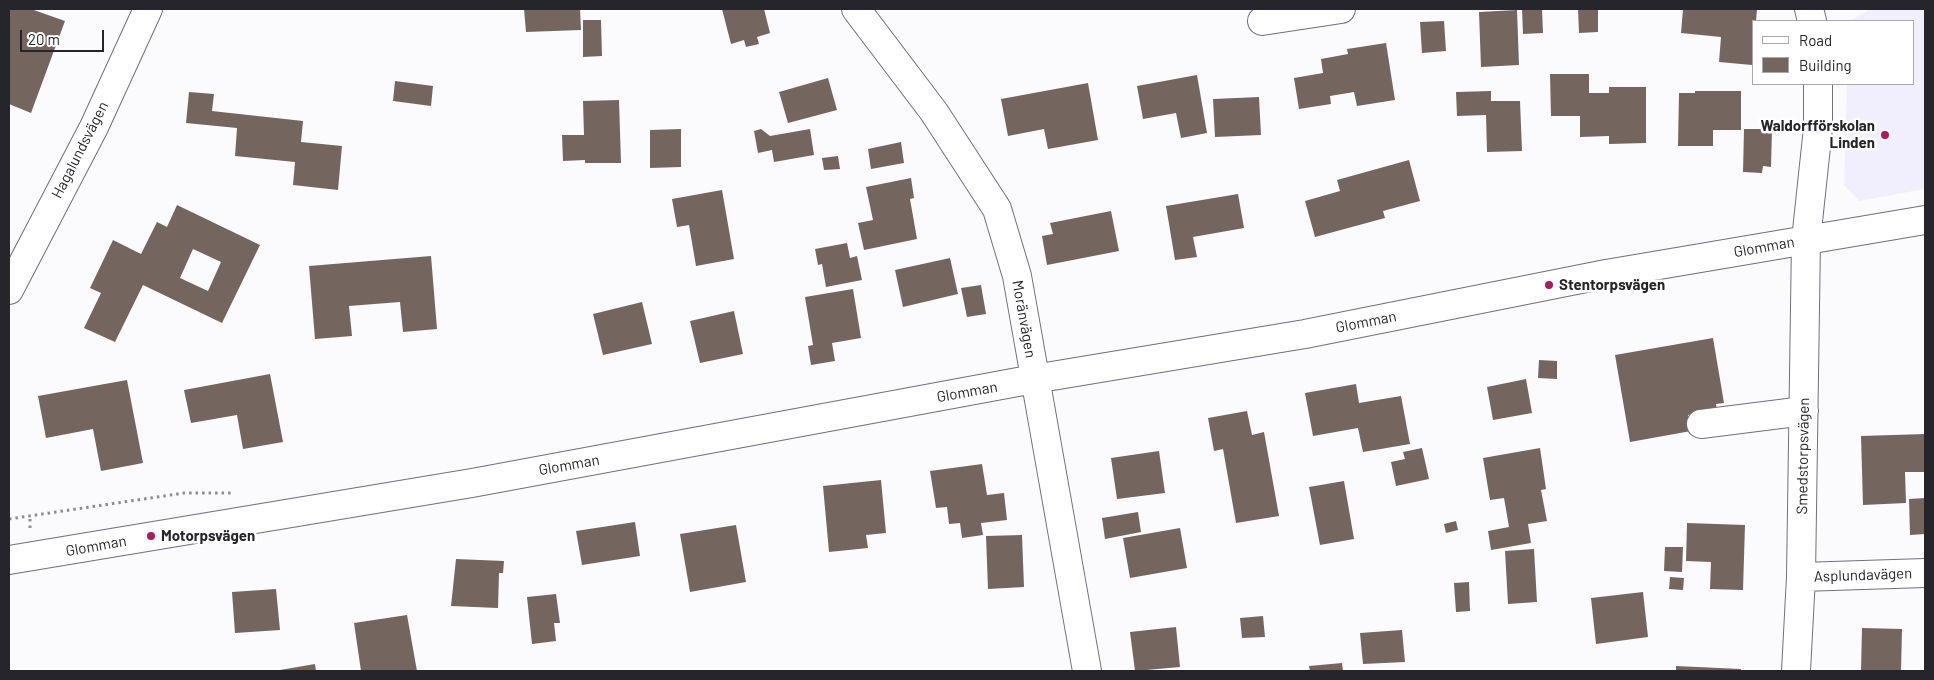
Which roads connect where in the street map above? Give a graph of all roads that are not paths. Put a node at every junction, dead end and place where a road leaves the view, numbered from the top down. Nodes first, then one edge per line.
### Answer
1 (148, 9) edge
2 (856, 9) edge
3 (1341, 9) edge
4 (1262, 21) dead end
5 (1818, 85) edge
6 (1925, 220) edge
7 (1806, 240) junction
8 (9, 290) edge
9 (1034, 379) junction
10 (1804, 411) junction
11 (1701, 424) dead end
12 (9, 560) edge
13 (1925, 572) edge
14 (1801, 577) junction
15 (1087, 671) edge
16 (1796, 671) edge

1 - 8 street, Hagalundsvägen
2 - 9 street, Moränvägen
3 - 4 street
5 - 7 street
6 - 7 street, Glomman
7 - 9 street, Glomman
7 - 10 street, Smedstorpsvägen
9 - 12 street, Glomman
9 - 15 street, Moränvägen
10 - 11 street
10 - 14 street, Smedstorpsvägen
13 - 14 street, Asplundavägen
14 - 16 street, Smedstorpsvägen

